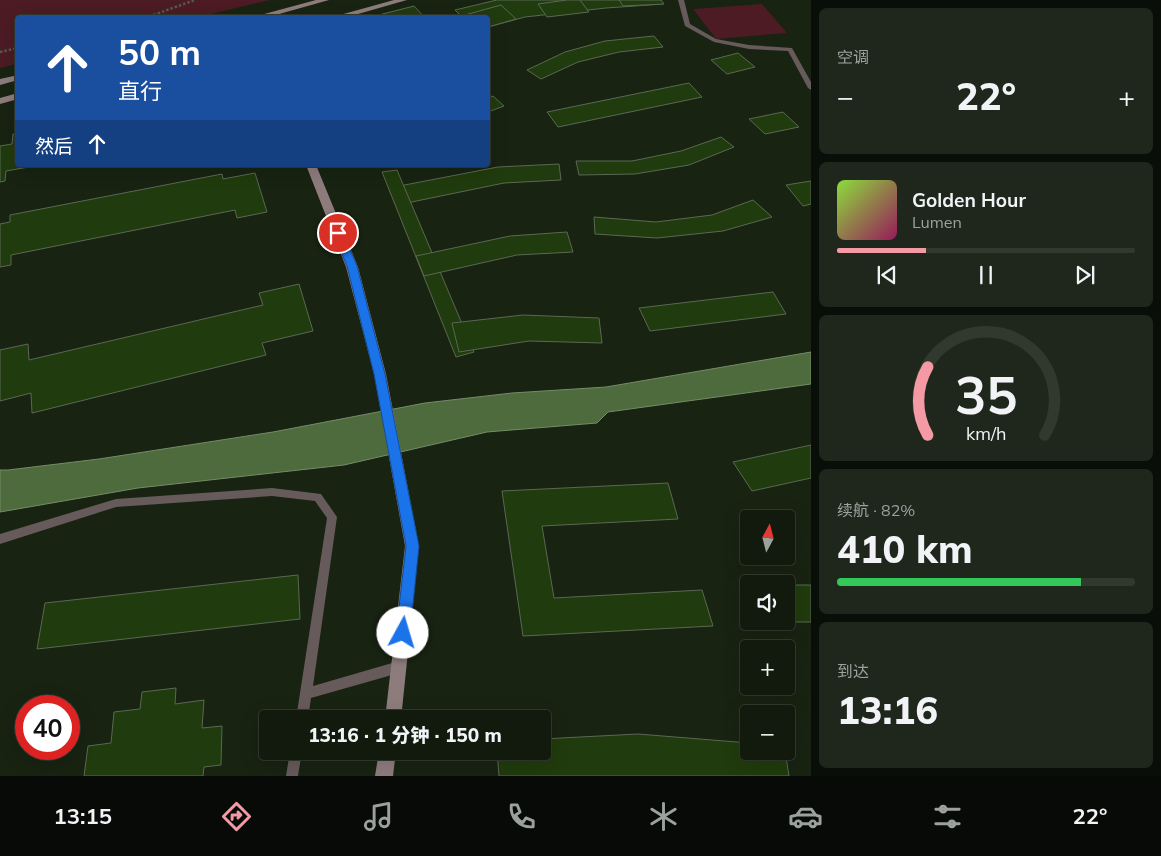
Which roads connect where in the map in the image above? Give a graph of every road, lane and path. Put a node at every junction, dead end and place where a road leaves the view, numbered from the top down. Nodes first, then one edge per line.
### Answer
1 (194, 0) edge
2 (325, 0) edge
3 (403, 0) edge
4 (681, 0) edge
5 (153, 15) edge
6 (265, 15) edge
7 (345, 15) edge
8 (15, 49) edge
9 (0, 52) edge
10 (15, 78) edge
11 (0, 82) edge
12 (811, 88) edge
13 (15, 97) edge
14 (0, 101) edge
15 (312, 167) edge
16 (0, 539) edge
17 (399, 667) junction
18 (307, 693) junction
19 (304, 710) edge
20 (394, 710) edge
21 (295, 760) edge
22 (387, 760) edge
23 (292, 776) edge
24 (384, 776) edge

1 - 5 path
2 - 6 street
3 - 7 street
4 - 12 lane
8 - 9 path
10 - 11 street
13 - 14 street
15 - 17 street
16 - 18 lane
17 - 18 lane
17 - 20 street
18 - 19 lane
21 - 23 lane
22 - 24 street

